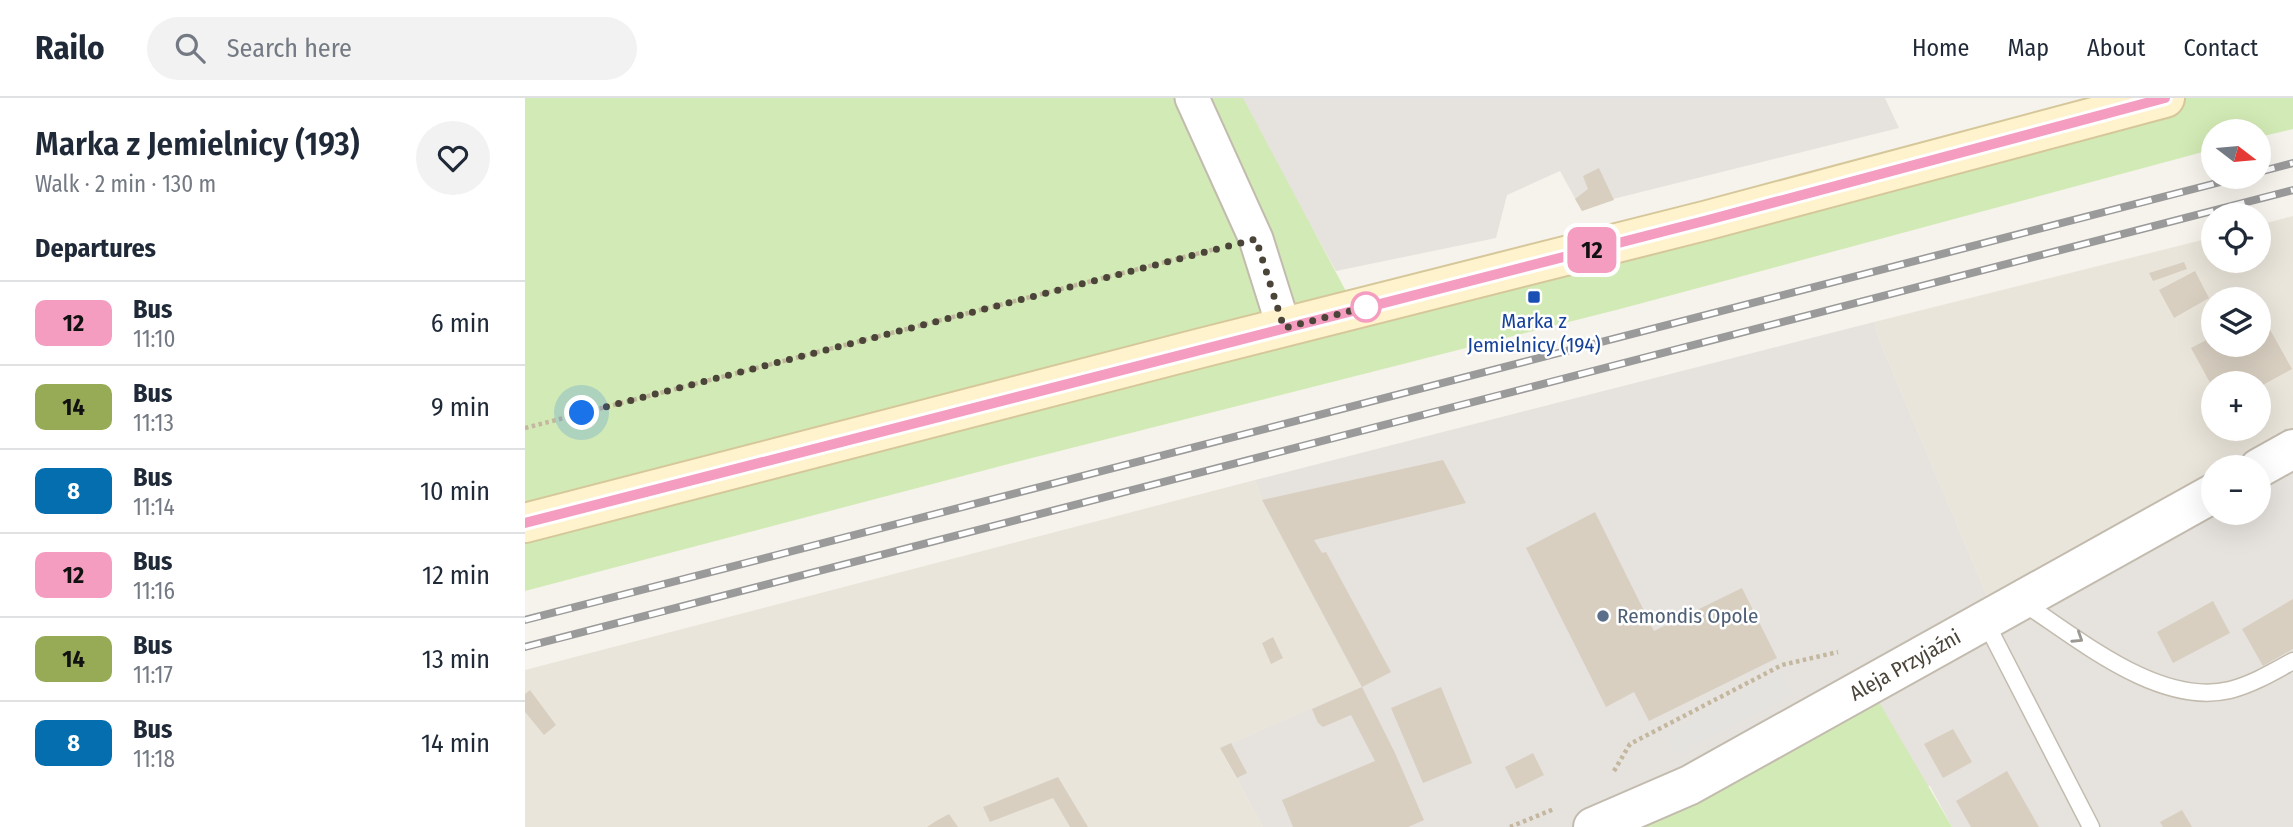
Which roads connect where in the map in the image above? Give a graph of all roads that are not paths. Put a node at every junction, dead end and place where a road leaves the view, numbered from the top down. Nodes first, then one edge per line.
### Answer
1 (1192, 98) edge
2 (2153, 99) edge
3 (1284, 328) junction
4 (2201, 500) edge
5 (525, 523) edge
6 (2020, 601) junction
7 (1985, 621) junction
8 (2293, 660) edge
9 (1593, 827) edge
10 (2091, 827) edge

1 - 3 street
2 - 3 main road
3 - 5 main road
4 - 6 street, Aleja Przyjaźni
6 - 7 street, Aleja Przyjaźni
6 -> 8 lane
7 - 9 street, Aleja Przyjaźni
7 - 10 lane

